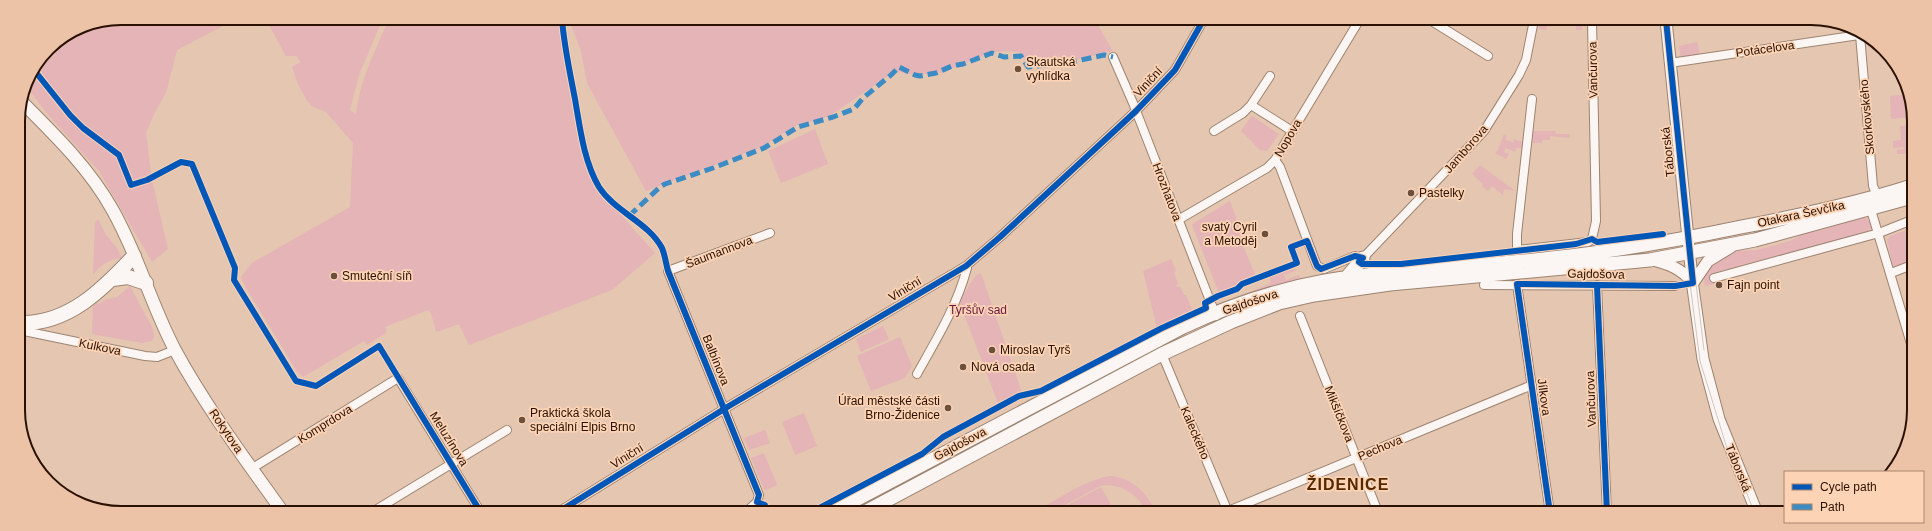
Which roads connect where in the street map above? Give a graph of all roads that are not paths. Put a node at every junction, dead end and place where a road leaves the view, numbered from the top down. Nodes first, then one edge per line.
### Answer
1 (1201, 25) edge
2 (1357, 25) edge
3 (1438, 25) edge
4 (1533, 25) edge
5 (1592, 25) edge
6 (1666, 25) edge
7 (1854, 36) edge
8 (1859, 38) edge
9 (1488, 56) dead end
10 (1113, 57) dead end
11 (1670, 63) junction
12 (1270, 76) dead end
13 (1532, 99) dead end
14 (1251, 105) junction
15 (27, 106) edge
16 (1136, 111) junction
17 (1214, 131) dead end
18 (1292, 131) junction
19 (1275, 160) junction
20 (1907, 188) edge
21 (1878, 197) junction
22 (1907, 199) edge
23 (1872, 210) junction
24 (1178, 220) junction
25 (1907, 222) edge
26 (770, 233) dead end
27 (1879, 233) junction
28 (1688, 237) junction
29 (1734, 245) junction
30 (1690, 253) junction
31 (134, 256) junction
32 (1363, 258) junction
33 (1650, 260) junction
34 (966, 266) junction
35 (1907, 267) edge
36 (668, 272) joint
37 (1891, 273) junction
38 (1346, 278) junction
39 (1714, 278) dead end
40 (113, 279) junction
41 (146, 282) junction
42 (1693, 283) junction
43 (1517, 284) junction
44 (1484, 285) dead end
45 (1597, 285) junction
46 (1675, 286) dead end
47 (1215, 313) junction
48 (1300, 316) dead end
49 (25, 326) edge
50 (1220, 327) junction
51 (25, 328) edge
52 (1907, 329) edge
53 (175, 349) junction
54 (1162, 354) junction
55 (917, 374) dead end
56 (398, 378) joint
57 (1532, 385) junction
58 (724, 409) junction
59 (507, 430) dead end
60 (1356, 458) junction
61 (452, 464) junction
62 (251, 468) junction
63 (278, 506) edge
64 (382, 506) edge
65 (477, 506) edge
66 (570, 506) edge
67 (753, 506) edge
68 (844, 506) edge
69 (876, 506) edge
70 (1225, 506) edge
71 (1242, 506) edge
72 (1376, 506) edge
73 (1549, 506) edge
74 (1607, 506) edge
75 (1753, 506) edge

1 - 16 street, Viniční
2 - 18 street, Nopova
3 - 9 street
4 - 32 street, Jamborova
5 - 13 street, Vančurova
6 - 11 street, Táborská
7 - 11 street, Potácelova
8 - 21 street, Skorkovského
10 - 16 street, Hrozňatova
11 - 28 street, Táborská
12 - 14 street
14 - 17 street
14 - 18 street
15 - 31 main road, Rokytova
16 - 24 street, Hrozňatova
16 - 34 street, Viniční
18 - 19 street, Nopova
19 - 24 street, Nopova
19 - 32 street
20 - 21 main road, Otakara Ševčíka
21 - 28 main road, Otakara Ševčíka
22 - 23 main road, Otakara Ševčíka
23 - 27 street
23 - 29 main road, Otakara Ševčíka
24 - 47 street, Hrozňatova
25 - 27 street
26 - 36 street, Šaumannova
27 - 37 street
27 - 39 street
28 - 30 street, Táborská
28 - 38 main road, Gajdošova
29 - 30 main road, Otakara Ševčíka
29 - 42 street
30 - 33 main road, Gajdošova
30 - 42 street, Táborská
31 - 40 highway
31 - 41 main road, Rokytova
32 - 38 main road
33 - 42 street
33 - 50 main road, Gajdošova
34 - 55 street
34 - 58 street, Viniční
35 - 37 street
36 - 58 street, Balbínova
37 - 52 street
38 - 47 main road, Gajdošova
40 - 41 highway
40 - 49 highway
41 - 53 main road, Rokytova
42 - 75 street, Táborská
43 - 44 street, Gajdošova
43 - 45 street, Gajdošova
43 - 57 street, Jílkova
45 - 46 street, Gajdošova
45 - 74 street, Vančurova
47 - 50 street, Hrozňatova
47 - 68 main road, Gajdošova
48 - 60 street, Mikšíčkova
50 - 54 main road, Gajdošova
51 - 53 street, Kulkova
53 - 62 main road, Rokytova
54 - 69 main road, Gajdošova
54 - 70 street, Kaleckého
56 - 61 street, Meluzínova
56 - 62 street, Komprdova
57 - 60 street, Pechova
57 - 73 street, Jílkova
58 - 66 street, Viniční
58 - 67 street, Balbínova
59 - 61 street
60 - 71 street, Pechova
60 - 72 street, Mikšíčkova
61 - 64 street
61 - 65 street, Meluzínova
62 - 63 main road, Rokytova

